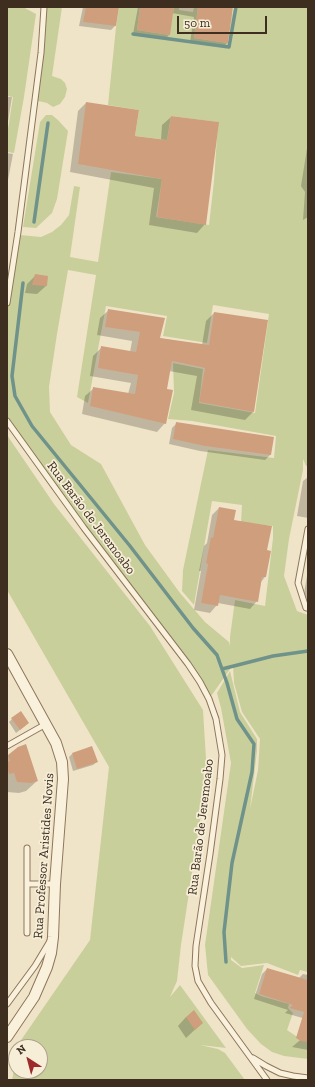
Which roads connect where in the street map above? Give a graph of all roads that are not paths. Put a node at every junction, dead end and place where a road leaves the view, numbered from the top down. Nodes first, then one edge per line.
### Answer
1 (44, 7) edge
2 (7, 303) edge
3 (7, 420) edge
4 (308, 529) edge
5 (308, 608) edge
6 (7, 654) edge
7 (46, 724) junction
8 (7, 746) edge
9 (27, 848) dead end
10 (27, 884) junction
11 (55, 884) junction
12 (27, 933) dead end
13 (53, 937) junction
14 (7, 1004) edge
15 (7, 1037) edge
16 (250, 1056) junction
17 (307, 1079) edge
18 (267, 1080) edge

1 - 2 lane
3 - 16 lane, Rua Barão de Jeremoabo
4 - 5 lane
6 - 7 street, Rua Professor Aristides Novis
7 - 8 lane
7 - 11 street, Rua Professor Aristides Novis
9 - 10 lane
10 - 11 lane
10 - 12 lane
11 - 13 street, Rua Professor Aristides Novis
13 - 14 lane
13 - 15 street, Rua Professor Aristides Novis
16 - 17 lane, Rua Barão de Jeremoabo
16 - 18 lane

